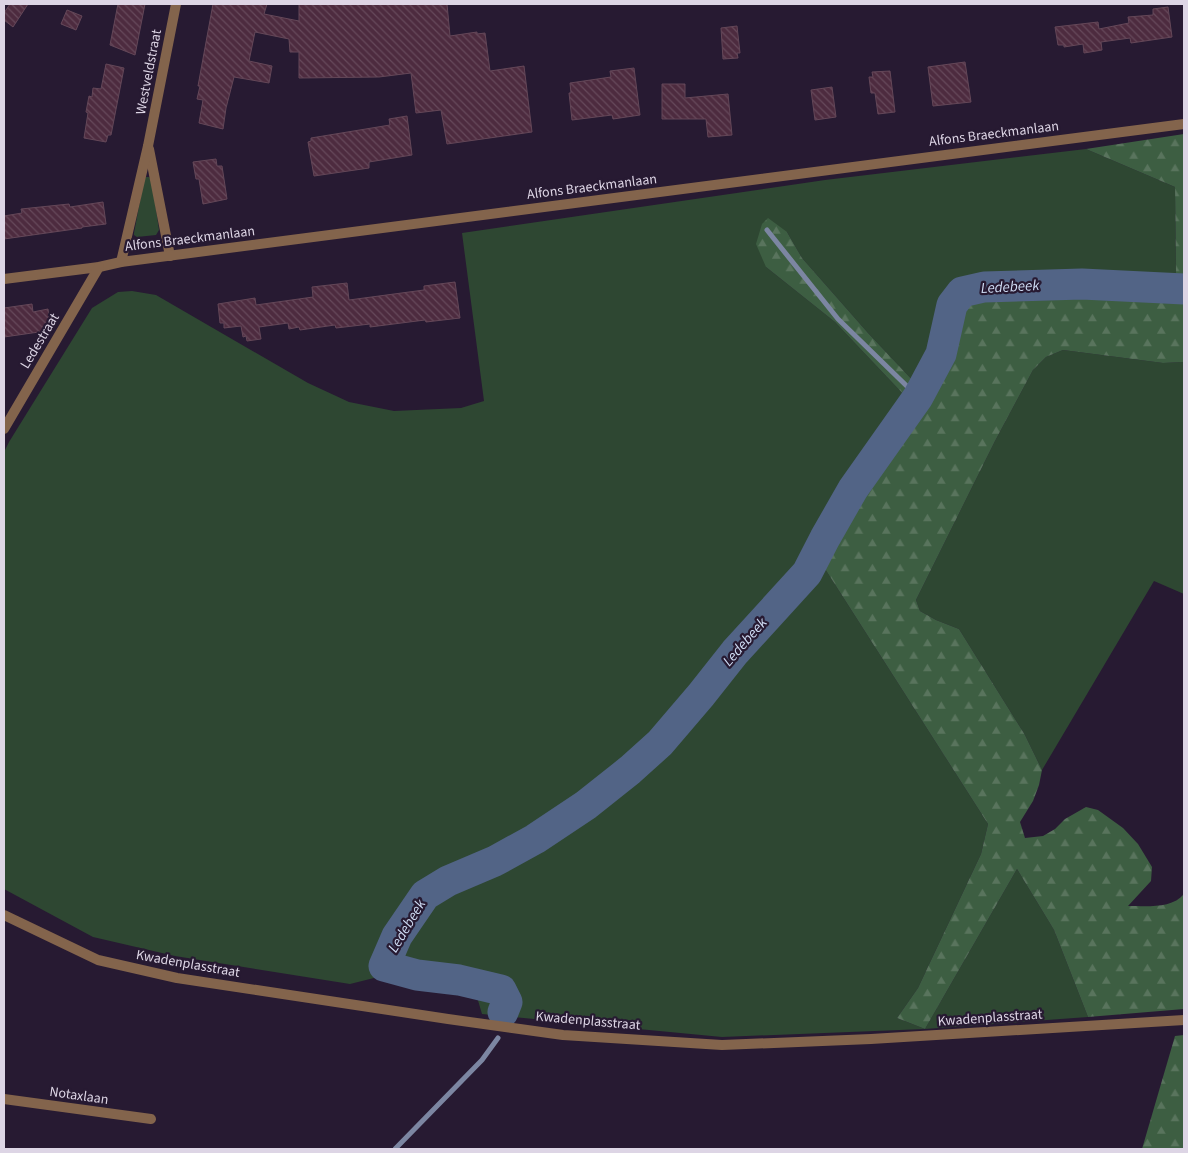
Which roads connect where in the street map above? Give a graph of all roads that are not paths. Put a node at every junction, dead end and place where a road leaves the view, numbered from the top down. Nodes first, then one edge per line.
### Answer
1 (176, 4) edge
2 (1184, 124) edge
3 (148, 146) junction
4 (170, 256) junction
5 (121, 262) junction
6 (99, 267) junction
7 (4, 279) edge
8 (4, 429) edge
9 (4, 915) edge
10 (1184, 1020) edge
11 (4, 1099) edge
12 (151, 1119) dead end

1 - 3 street, Westveldstraat
2 - 4 street, Alfons Braeckmanlaan
3 - 4 street, Westveldstraat
3 - 5 street, Westveldstraat
4 - 5 street, Alfons Braeckmanlaan
5 - 6 street, Alfons Braeckmanlaan
6 - 7 street, Alfons Braeckmanlaan
6 - 8 street, Ledestraat
9 - 10 street, Kwadenplasstraat
11 - 12 street, Notaxlaan

